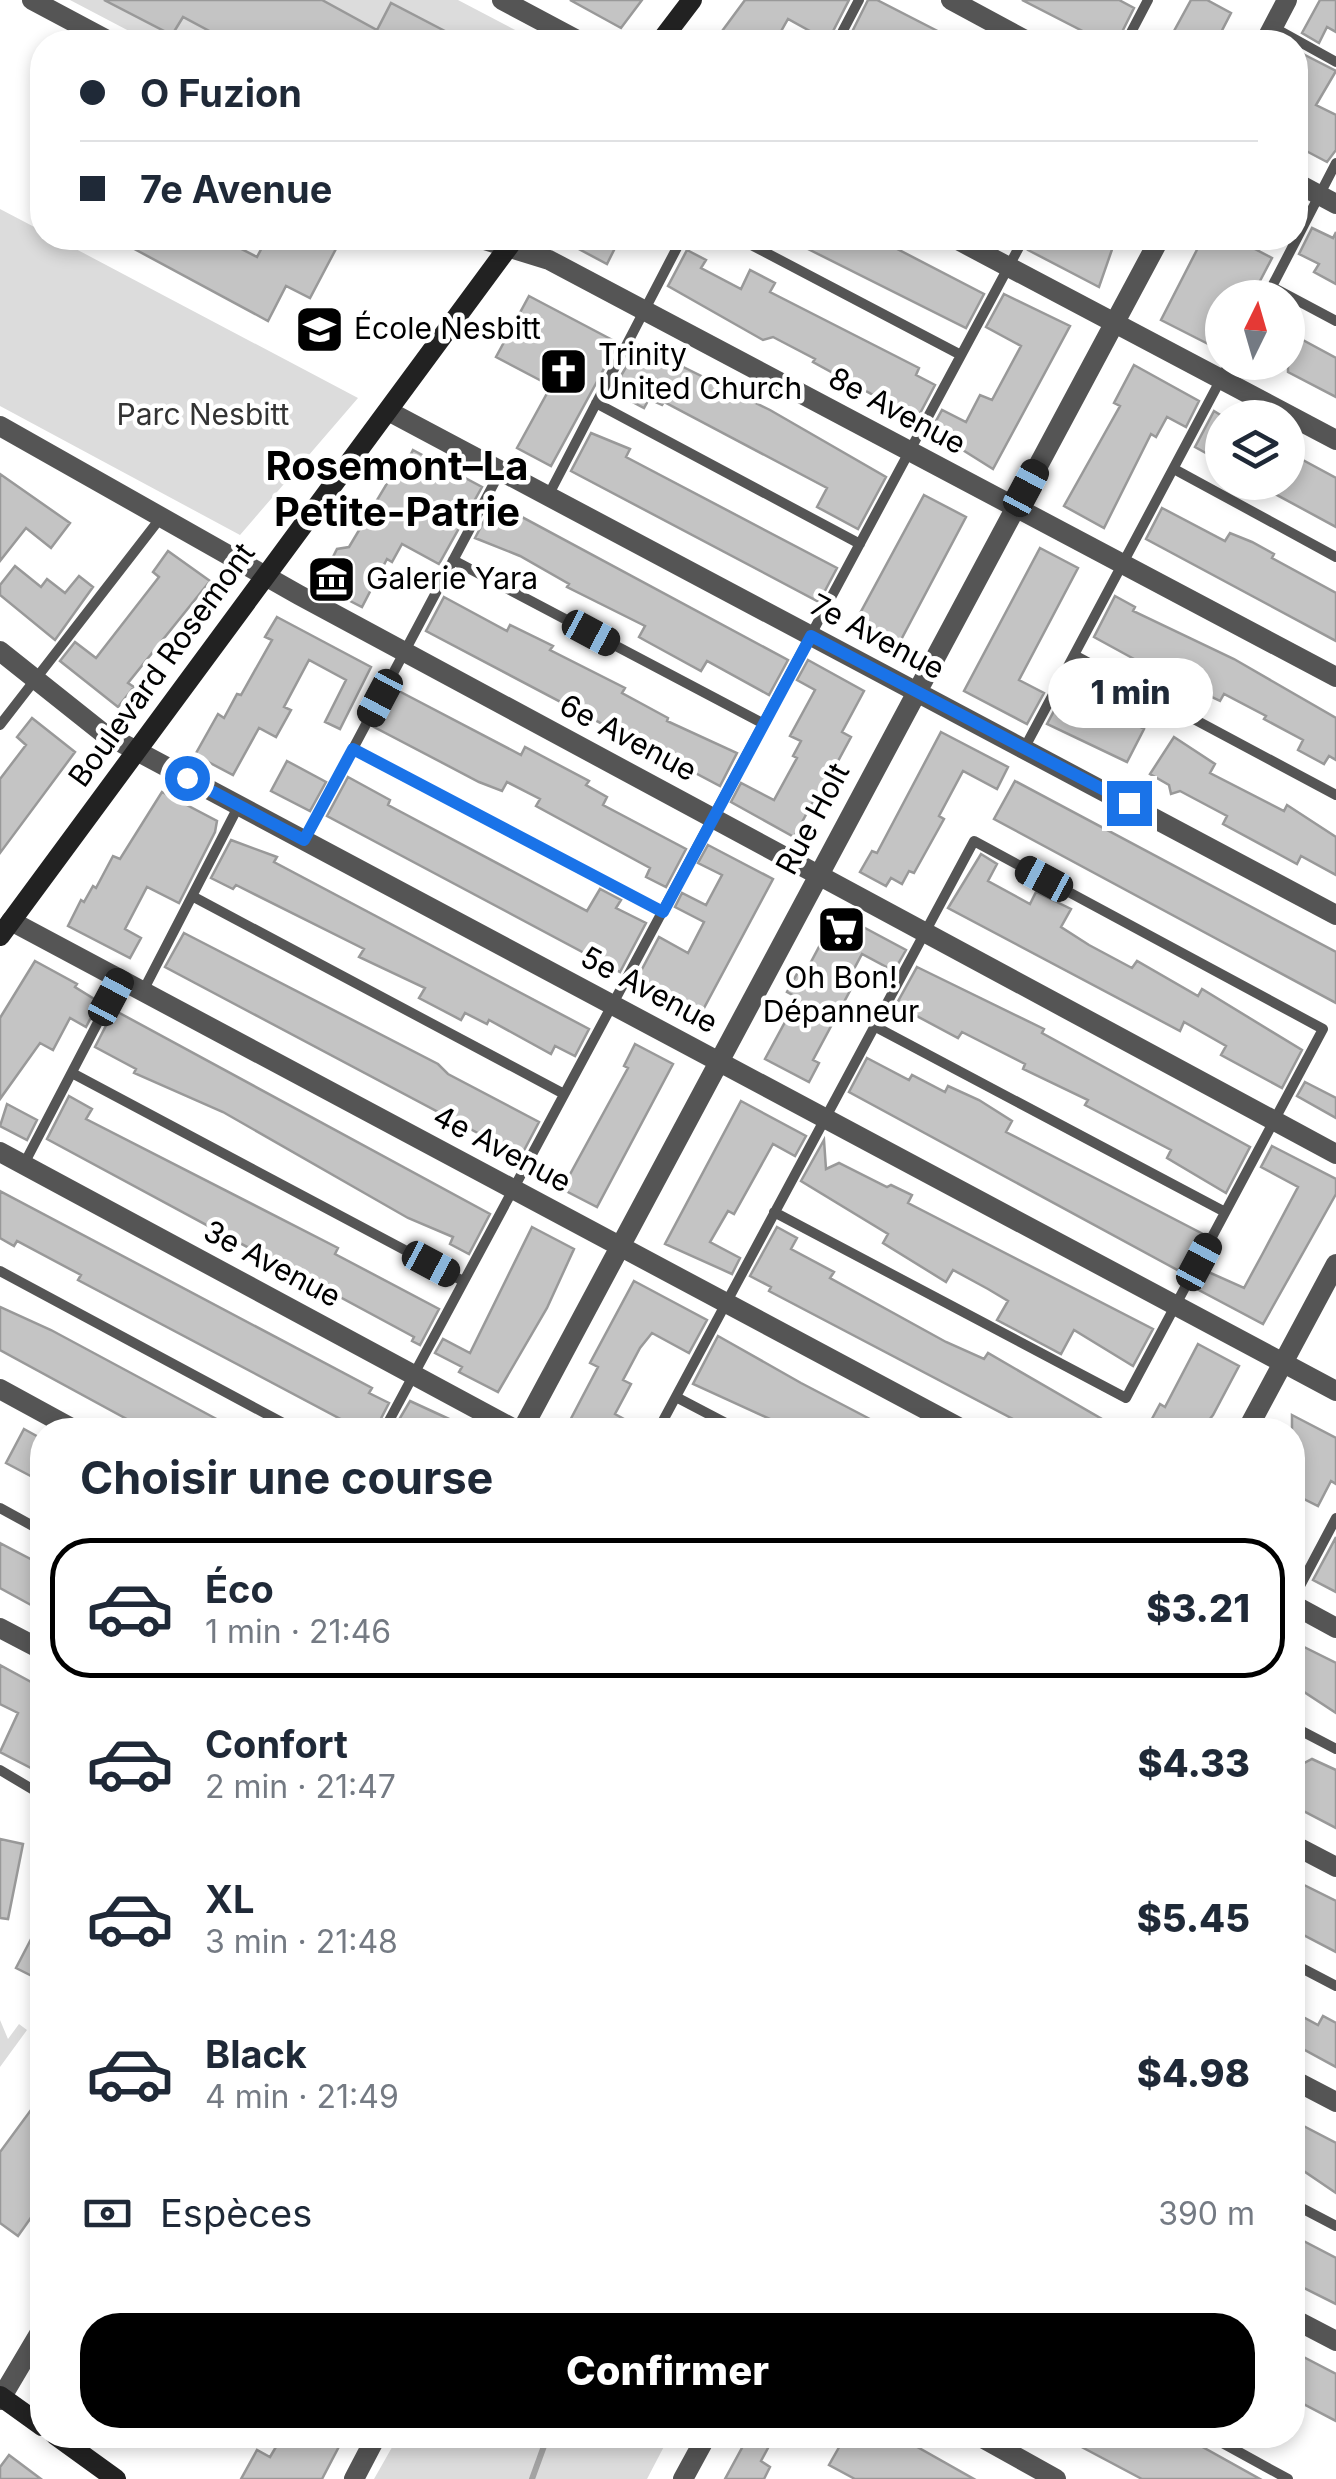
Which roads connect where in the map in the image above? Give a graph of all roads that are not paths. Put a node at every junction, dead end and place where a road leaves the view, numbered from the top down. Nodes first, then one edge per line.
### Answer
1 (32, 0) edge
2 (502, 0) edge
3 (692, 0) edge
4 (859, 0) edge
5 (950, 0) edge
6 (1148, 0) edge
7 (1288, 0) edge
8 (88, 30) edge
9 (558, 30) edge
10 (669, 30) edge
11 (843, 30) edge
12 (1006, 30) edge
13 (1132, 30) edge
14 (1272, 30) edge
15 (1308, 51) edge
16 (1336, 62) edge
17 (1336, 163) edge
18 (1328, 199) edge
19 (1308, 231) edge
20 (506, 250) edge
21 (528, 250) edge
22 (676, 250) edge
23 (761, 250) edge
24 (977, 250) edge
25 (1017, 250) edge
26 (1153, 250) edge
27 (1296, 250) edge
28 (1007, 266) junction
29 (1277, 280) edge
30 (1305, 308) edge
31 (645, 310) junction
32 (1336, 321) edge
33 (1114, 322) junction
34 (959, 354) junction
35 (1205, 361) edge
36 (1220, 380) edge
37 (1241, 380) edge
38 (596, 403) junction
39 (390, 412) junction
40 (0, 426) edge
41 (1336, 440) edge
42 (909, 451) junction
43 (1174, 469) junction
44 (500, 472) junction
45 (548, 496) junction
46 (1016, 508) junction
47 (163, 515) junction
48 (860, 544) junction
49 (1336, 557) edge
50 (453, 560) junction
51 (1122, 564) junction
52 (265, 575) junction
53 (811, 636) junction
54 (0, 651) edge
55 (405, 652) junction
56 (1074, 655) junction
57 (1336, 677) edge
58 (35, 678) junction
59 (916, 692) junction
60 (0, 724) edge
61 (764, 724) junction
62 (1025, 748) junction
63 (353, 749) junction
64 (136, 750) junction
65 (1336, 795) edge
66 (238, 806) junction
67 (713, 818) junction
68 (304, 840) junction
69 (818, 873) junction
70 (192, 896) junction
71 (663, 912) junction
72 (1336, 915) edge
73 (6, 929) edge
74 (923, 932) junction
75 (120, 980) junction
76 (143, 992) junction
77 (613, 1005) junction
78 (874, 1026) junction
79 (718, 1060) junction
80 (72, 1073) junction
81 (564, 1094) junction
82 (824, 1120) junction
83 (1274, 1121) junction
84 (0, 1152) edge
85 (1336, 1154) edge
86 (23, 1165) junction
87 (513, 1189) junction
88 (774, 1212) junction
89 (1226, 1212) junction
90 (620, 1246) junction
91 (1336, 1264) edge
92 (0, 1271) edge
93 (463, 1281) junction
94 (725, 1302) junction
95 (1176, 1306) junction
96 (1283, 1362) junction
97 (414, 1374) junction
98 (0, 1389) edge
99 (1336, 1390) edge
100 (676, 1397) junction
101 (53, 1418) edge
102 (274, 1418) edge
103 (390, 1418) edge
104 (496, 1418) edge
105 (526, 1418) edge
106 (665, 1418) edge
107 (716, 1418) edge
108 (942, 1418) edge
109 (1253, 1418) edge
110 (0, 1508) edge
111 (1336, 1518) edge
112 (30, 1524) edge
113 (1305, 1578) edge
114 (1305, 1610) edge
115 (0, 1628) edge
116 (1336, 1628) edge
117 (30, 1644) edge
118 (1305, 1733) edge
119 (1336, 1749) edge
120 (0, 1770) edge
121 (30, 1788) edge
122 (1305, 1851) edge
123 (1336, 1867) edge
124 (1305, 1970) edge
125 (1336, 1986) edge
126 (1305, 2086) edge
127 (1336, 2102) edge
128 (1305, 2209) edge
129 (1336, 2226) edge
130 (1305, 2325) edge
131 (1336, 2342) edge
132 (30, 2349) edge
133 (1, 2398) edge
134 (30, 2418) edge
135 (73, 2448) edge
136 (371, 2448) edge
137 (700, 2448) edge
138 (1000, 2448) edge
139 (1232, 2448) edge
140 (116, 2479) edge
141 (354, 2479) edge
142 (683, 2479) edge
143 (1056, 2479) edge
144 (1288, 2479) edge

1 - 8 street
2 - 9 street
3 - 10 main road
4 - 11 lane
5 - 12 street
6 - 13 lane
7 - 14 street
15 - 16 lane
17 - 18 lane
18 - 19 lane
20 - 39 main road, Boulevard Rosemont
21 - 31 street, 8e Avenue
22 - 31 lane
23 - 34 lane
24 - 28 street
25 - 28 lane
26 - 33 street, Rue Holt
27 - 29 lane
28 - 33 street
28 - 34 lane
30 - 32 lane
31 - 38 lane
31 - 42 street, 8e Avenue
33 - 35 street
33 - 46 street, Rue Holt
34 - 42 lane
36 - 43 lane
37 - 41 street
38 - 45 lane
38 - 48 lane
39 - 44 street, 7e Avenue
39 - 52 main road, Boulevard Rosemont
40 - 47 street, 6e Avenue
42 - 46 street, 8e Avenue
42 - 48 lane
43 - 49 lane
43 - 51 lane
44 - 45 street, 7e Avenue
44 - 50 lane
45 - 53 street, 7e Avenue
46 - 51 street, 8e Avenue
46 - 59 street, Rue Holt
47 - 52 street, 6e Avenue
47 - 58 lane
48 - 53 lane
50 - 55 lane
50 - 61 lane
51 - 56 lane
51 - 57 street, 8e Avenue
52 - 55 street, 6e Avenue
52 - 64 main road, Boulevard Rosemont
53 - 59 street, 7e Avenue
53 - 61 lane
54 - 58 street, 5e Avenue
55 - 63 lane
55 - 67 street, 6e Avenue
56 - 62 lane
56 - 65 lane
58 - 60 lane
58 - 64 street, 5e Avenue
59 - 62 street, 7e Avenue
59 - 69 street, Rue Holt
61 - 67 lane
62 - 72 street, 7e Avenue
63 - 68 lane
63 - 71 lane
64 - 66 street, 5e Avenue
64 - 73 main road, Boulevard Rosemont
66 - 68 street, 5e Avenue
66 - 70 lane
67 - 69 street, 6e Avenue
67 - 71 lane
68 - 77 street, 5e Avenue
69 - 74 street, 6e Avenue
69 - 79 street, Rue Holt
70 - 76 lane
70 - 81 lane
71 - 77 lane
73 - 75 street, 4e Avenue
74 - 78 lane
74 - 83 street, 6e Avenue
74 - 83 lane
75 - 76 street, 4e Avenue
75 - 80 lane
76 - 87 street, 4e Avenue
77 - 79 street, 5e Avenue
77 - 81 lane
78 - 82 lane
78 - 89 lane
79 - 82 street, 5e Avenue
79 - 90 street, Rue Holt
80 - 86 lane
80 - 93 lane
81 - 87 lane
82 - 88 lane
82 - 95 street, 5e Avenue
83 - 85 street, 6e Avenue
83 - 89 lane
84 - 86 street, 3e Avenue
86 - 97 street, 3e Avenue
87 - 90 street, 4e Avenue
87 - 93 lane
88 - 94 lane
88 - 95 lane
89 - 95 lane
90 - 94 street, 4e Avenue
90 - 105 street, Rue Holt
91 - 96 street
92 - 102 lane
93 - 97 lane
94 - 100 lane
94 - 108 street, 4e Avenue
95 - 96 street, 5e Avenue
96 - 99 street, 5e Avenue
96 - 109 street
97 - 103 lane
97 - 104 street, 3e Avenue
98 - 101 street
100 - 106 lane
100 - 107 lane
110 - 112 lane
111 - 113 lane
114 - 116 street
115 - 117 street
118 - 119 lane
120 - 121 lane
122 - 123 street
124 - 125 lane
126 - 127 street
128 - 129 lane
130 - 131 street
132 - 133 street
133 - 134 main road
135 - 140 main road
136 - 141 street
137 - 142 street
138 - 143 street
139 - 144 lane

